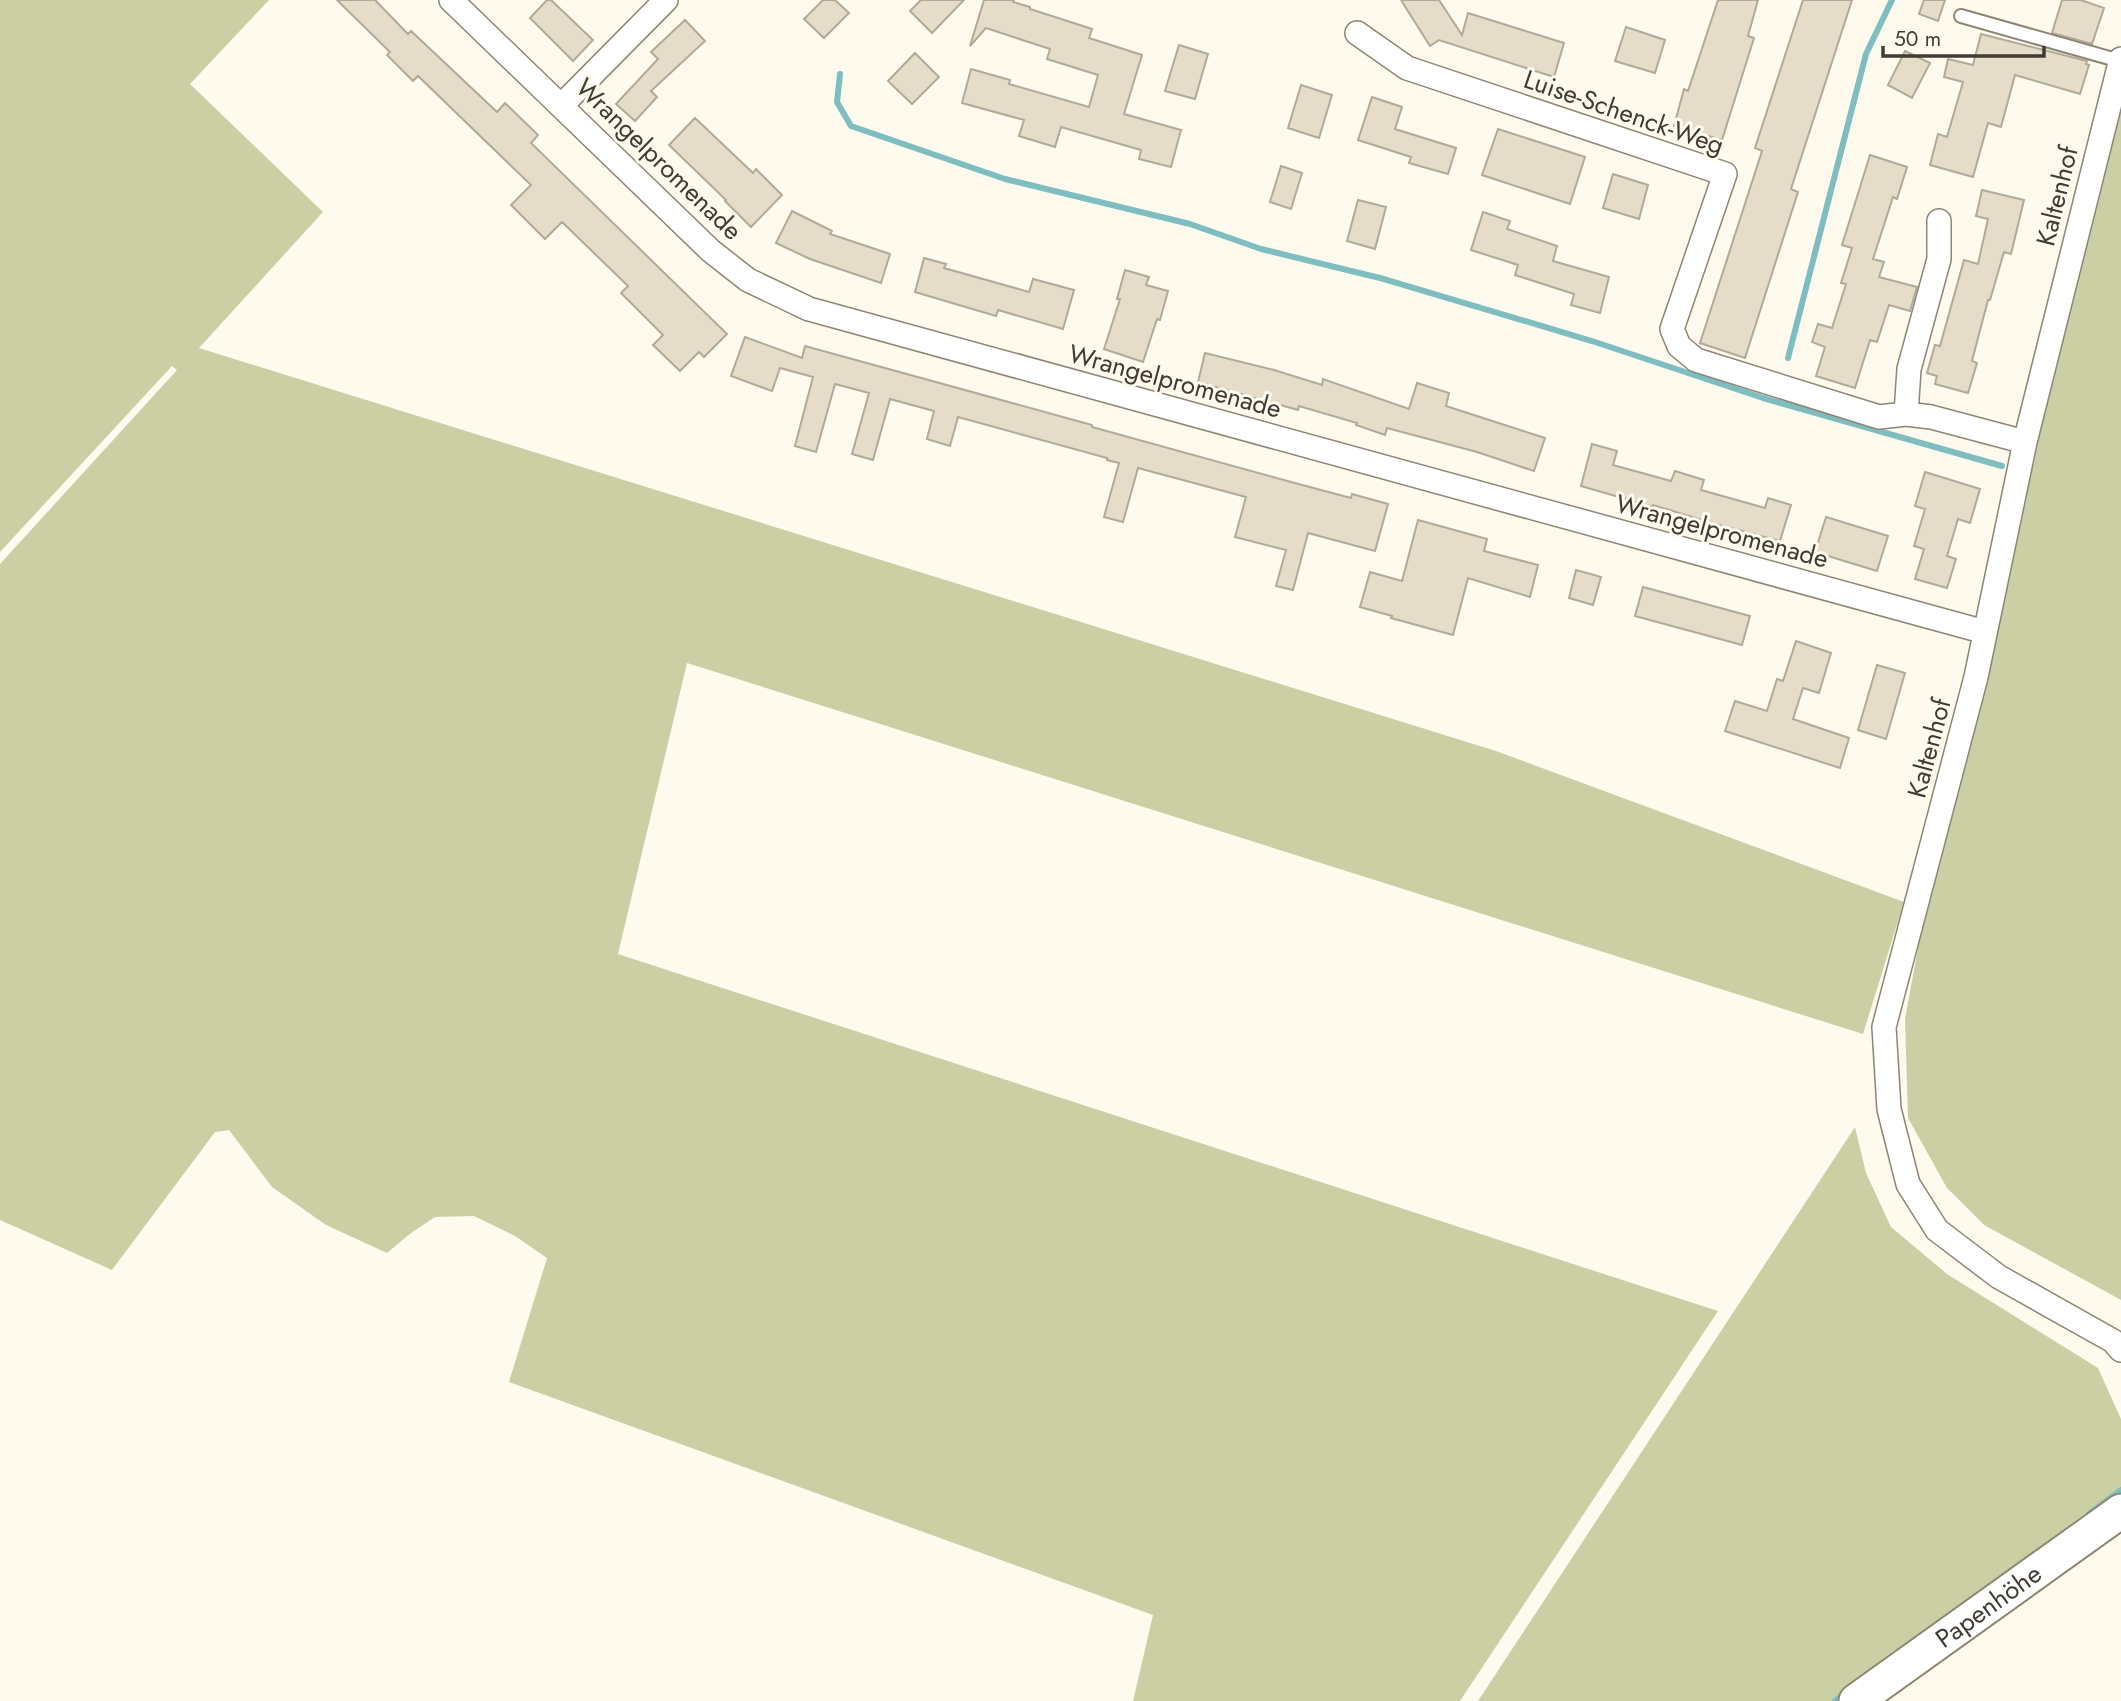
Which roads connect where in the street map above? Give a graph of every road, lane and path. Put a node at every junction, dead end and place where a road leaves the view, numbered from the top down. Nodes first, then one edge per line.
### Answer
1 (451, 0) edge
2 (666, 0) edge
3 (1961, 16) dead end
4 (1357, 33) dead end
5 (2120, 60) edge
6 (562, 105) junction
7 (1939, 221) dead end
8 (1906, 414) junction
9 (2025, 442) junction
10 (1985, 632) junction
11 (2121, 1350) edge
12 (2121, 1511) edge
13 (1856, 1701) edge

1 - 6 street, Wrangelpromenade
2 - 6 street
3 - 5 lane
4 - 8 street, Luise-Schenck-Weg
5 - 9 street, Kaltenhof
6 - 10 street, Wrangelpromenade
7 - 8 street
8 - 9 street, Luise-Schenck-Weg
9 - 10 street, Kaltenhof
10 - 11 street, Kaltenhof
12 - 13 main road, Papenhöhe

